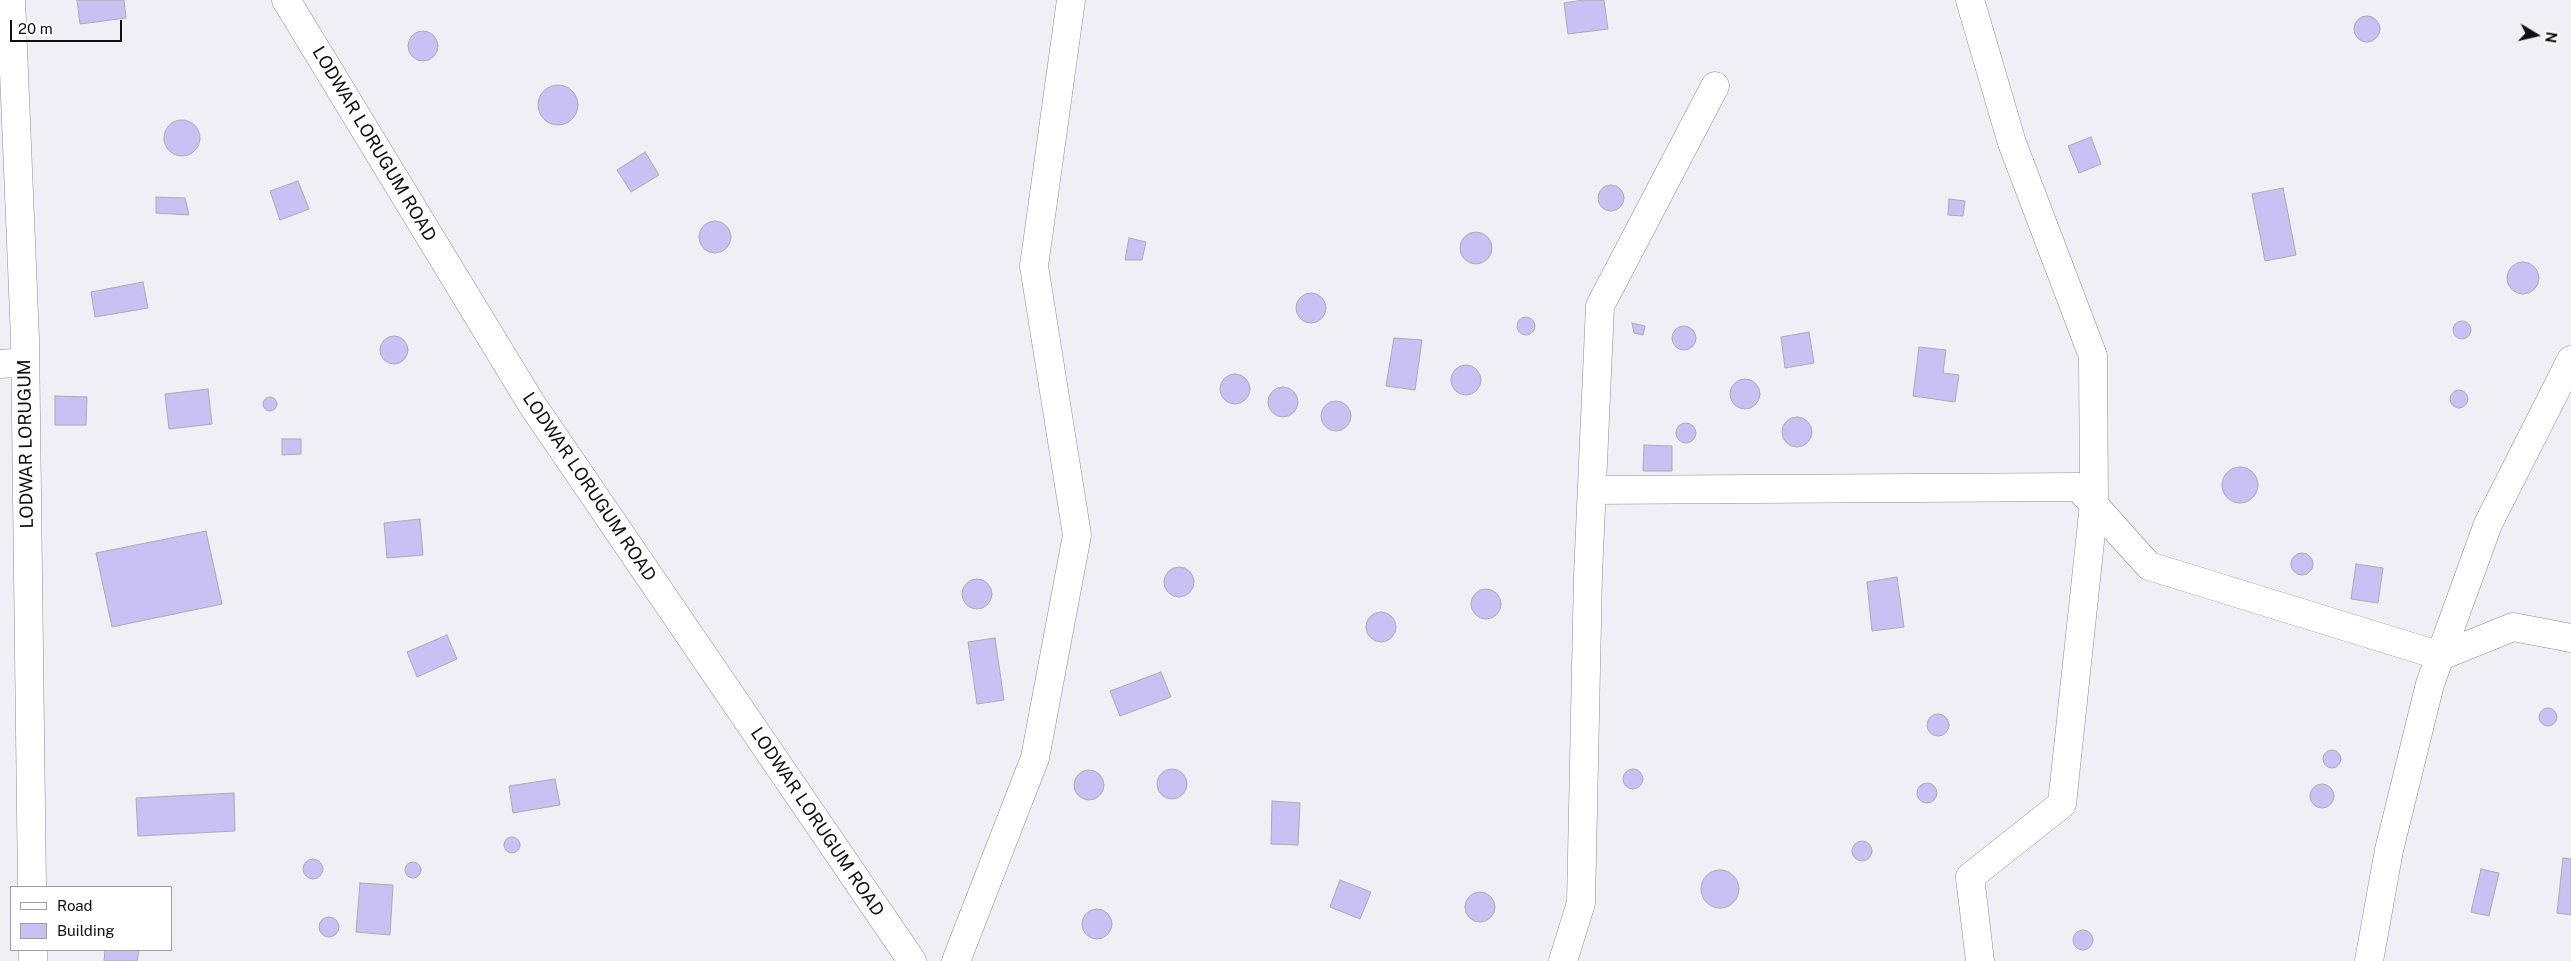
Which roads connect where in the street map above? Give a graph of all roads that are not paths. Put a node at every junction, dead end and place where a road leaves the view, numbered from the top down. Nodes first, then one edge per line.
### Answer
1 (11, 0) edge
2 (286, 0) edge
3 (1071, 0) edge
4 (1970, 0) edge
5 (1716, 86) dead end
6 (2571, 360) edge
7 (12, 363) edge
8 (1592, 490) junction
9 (2094, 504) junction
10 (2571, 638) edge
11 (2440, 656) junction
12 (32, 886) edge
13 (912, 961) edge
14 (956, 961) edge
15 (1563, 961) edge
16 (1980, 961) edge
17 (2369, 961) edge

1 - 7 street, LODWAR LORUGUM
2 - 13 street, LODWAR LORUGUM ROAD
3 - 14 street
4 - 9 street
5 - 8 street
6 - 11 street
7 - 12 street, LODWAR LORUGUM
8 - 9 street
8 - 15 street
9 - 11 street
9 - 16 street
10 - 11 street
11 - 17 street

